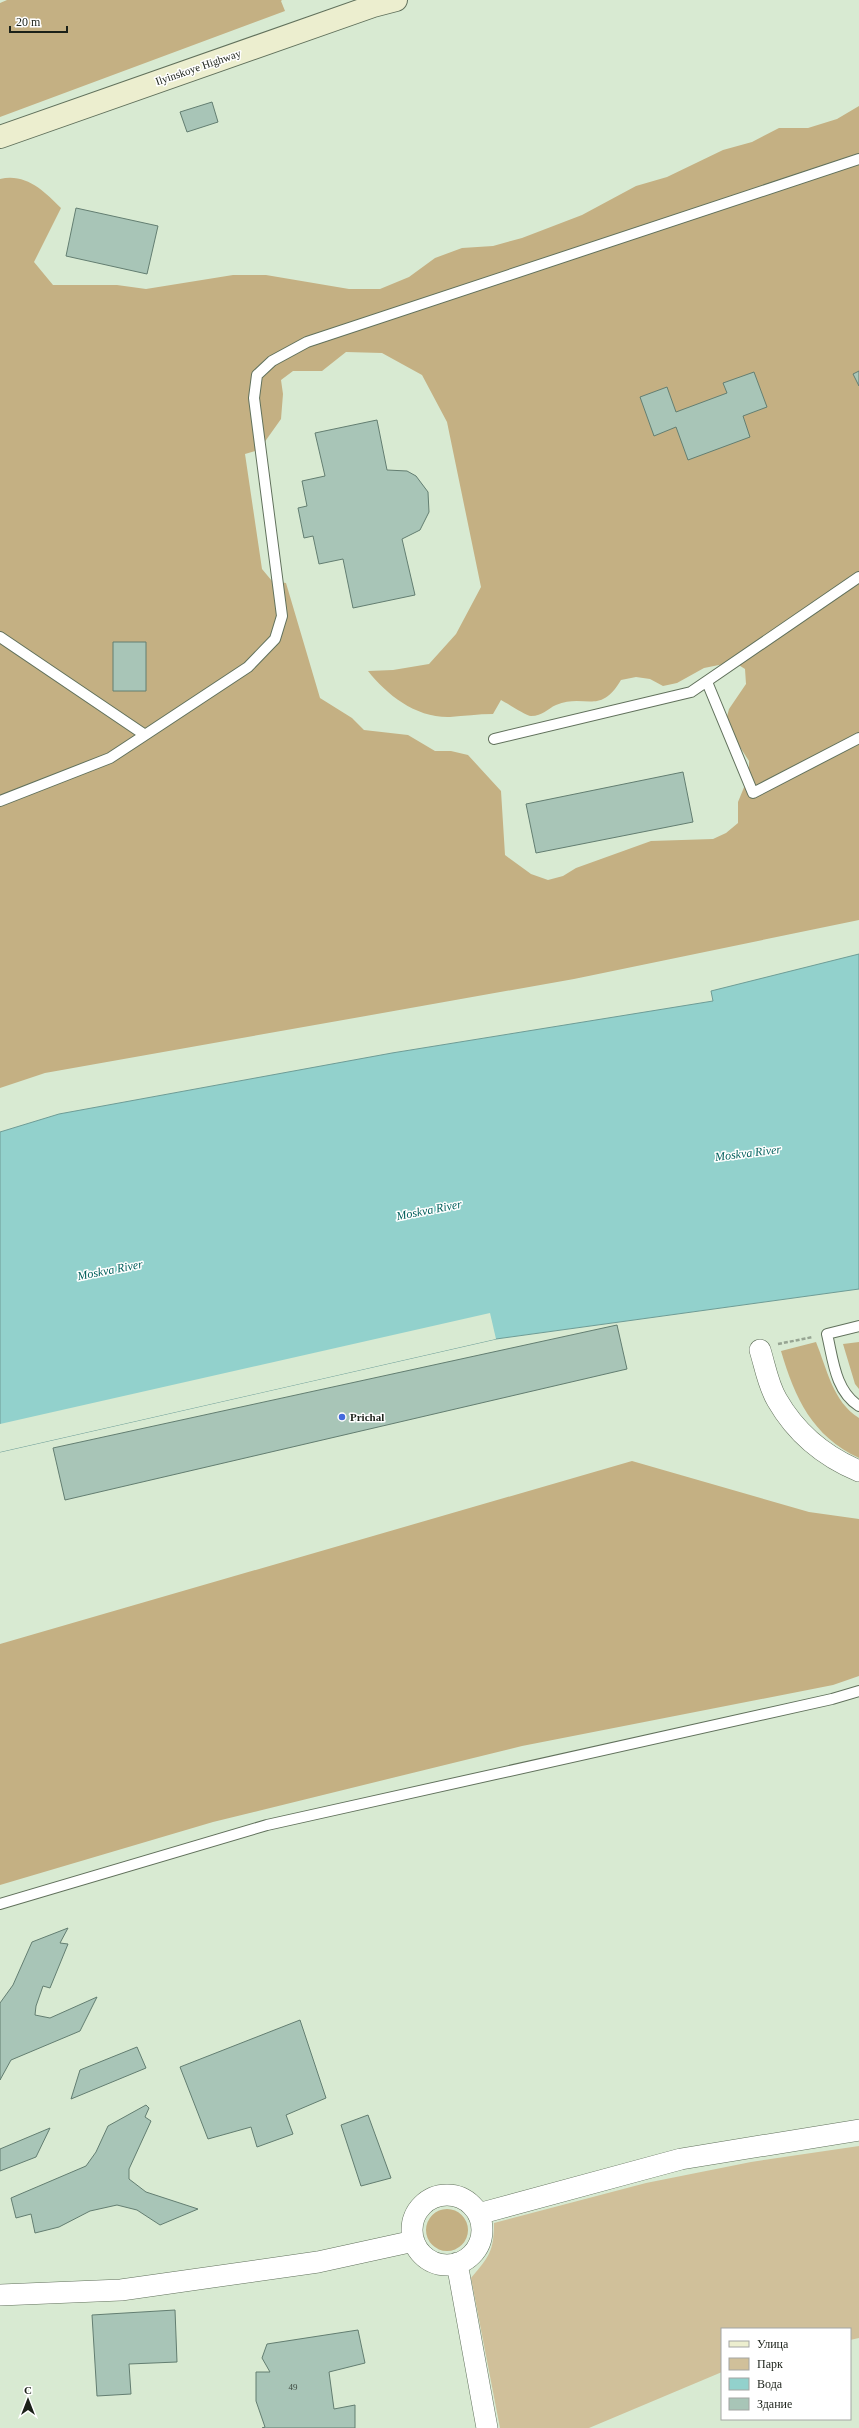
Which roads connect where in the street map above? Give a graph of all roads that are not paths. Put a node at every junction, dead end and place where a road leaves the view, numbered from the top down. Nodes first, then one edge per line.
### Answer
1 (396, 0) edge
2 (0, 137) edge
3 (859, 159) edge
4 (859, 577) edge
5 (0, 637) edge
6 (706, 682) junction
7 (144, 735) junction
8 (859, 738) edge
9 (494, 739) dead end
10 (0, 801) edge
11 (859, 1326) edge
12 (760, 1350) road end
13 (859, 1406) edge
14 (859, 1471) edge
15 (859, 1690) edge
16 (0, 1904) edge
17 (859, 2130) edge
18 (478, 2214) junction
19 (414, 2241) junction
20 (458, 2263) junction
21 (0, 2295) edge
22 (487, 2428) edge

1 - 2 main road, Ilyinskoye Highway
3 - 7 lane
4 - 6 lane
5 - 7 lane
6 - 8 lane
6 - 9 lane
7 - 10 lane
11 - 13 lane
12 - 14 street
15 - 16 lane
17 - 18 street
18 - 19 street
18 - 20 street
19 - 20 street
19 - 21 street
20 - 22 street

